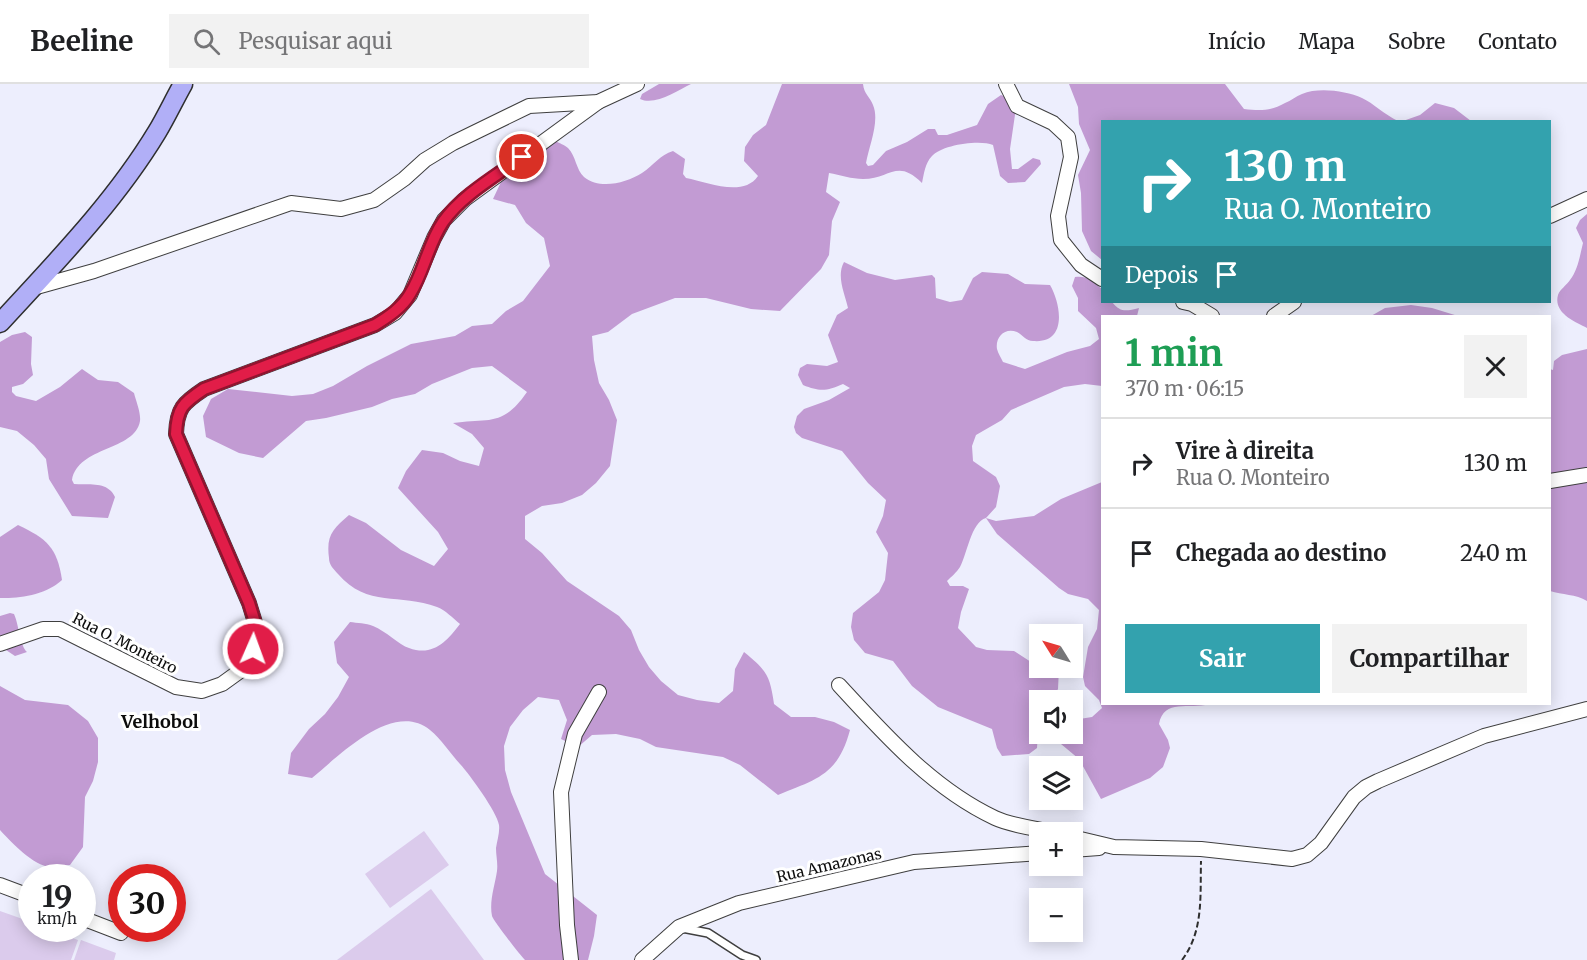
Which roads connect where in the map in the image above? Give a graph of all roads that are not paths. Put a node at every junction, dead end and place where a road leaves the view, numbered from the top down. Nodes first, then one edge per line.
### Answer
1 (183, 84) edge
2 (637, 84) edge
3 (1006, 84) edge
4 (598, 102) junction
5 (1587, 199) edge
6 (1551, 216) edge
7 (1101, 278) edge
8 (33, 288) junction
9 (1188, 303) edge
10 (1293, 303) edge
11 (1210, 315) edge
12 (1275, 315) edge
13 (0, 323) edge
14 (1587, 475) edge
15 (1551, 482) edge
16 (0, 644) edge
17 (840, 685) dead end
18 (599, 692) dead end
19 (1587, 709) edge
20 (1029, 826) edge
21 (1083, 840) edge
22 (1113, 847) junction
23 (1083, 849) edge
24 (1029, 854) edge
25 (0, 885) edge
26 (18, 892) edge
27 (680, 927) junction
28 (571, 960) edge
29 (642, 960) edge
30 (756, 960) edge

1 - 8 street
2 - 4 street
3 - 7 street
4 - 8 street
4 - 16 street, Rua O. Monteiro
5 - 6 street
8 - 13 street
9 - 11 street
10 - 12 street
14 - 15 street
17 - 20 street
18 - 28 street
19 - 22 street
21 - 22 street
22 - 23 street
24 - 27 street, Rua Amazonas
25 - 26 street
27 - 29 street, Rua Amazonas
27 - 30 lane

